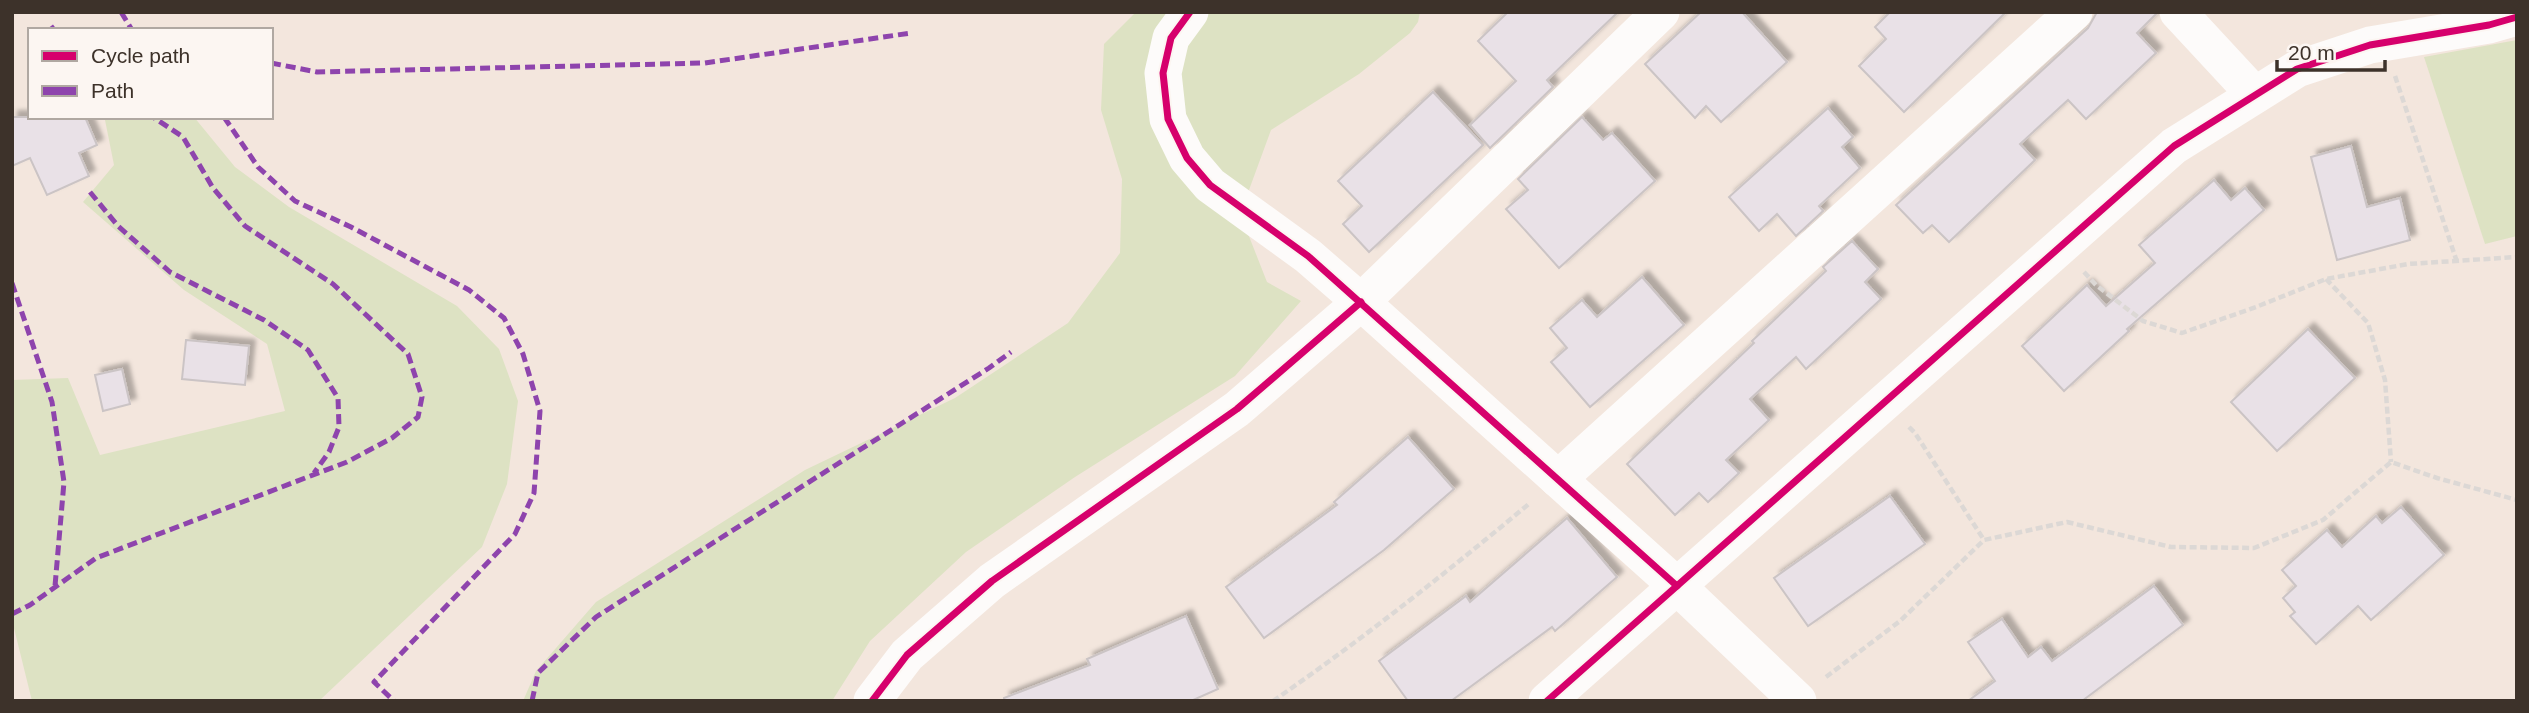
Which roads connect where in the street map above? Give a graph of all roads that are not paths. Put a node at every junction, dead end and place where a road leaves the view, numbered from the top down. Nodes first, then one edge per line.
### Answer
1 (1190, 12) edge
2 (1661, 12) edge
3 (2074, 12) edge
4 (2178, 12) edge
5 (2517, 17) edge
6 (2379, 27) edge
7 (2255, 95) junction
8 (1361, 302) junction
9 (1558, 479) junction
10 (1677, 586) junction
11 (1797, 700) edge
12 (872, 701) edge
13 (1547, 701) edge

1 - 8 street
2 - 8 street
3 - 9 street
4 - 7 street
5 - 6 street
6 - 7 street
7 - 10 street
8 - 9 street
8 - 12 street
9 - 10 street
10 - 11 street
10 - 13 street

